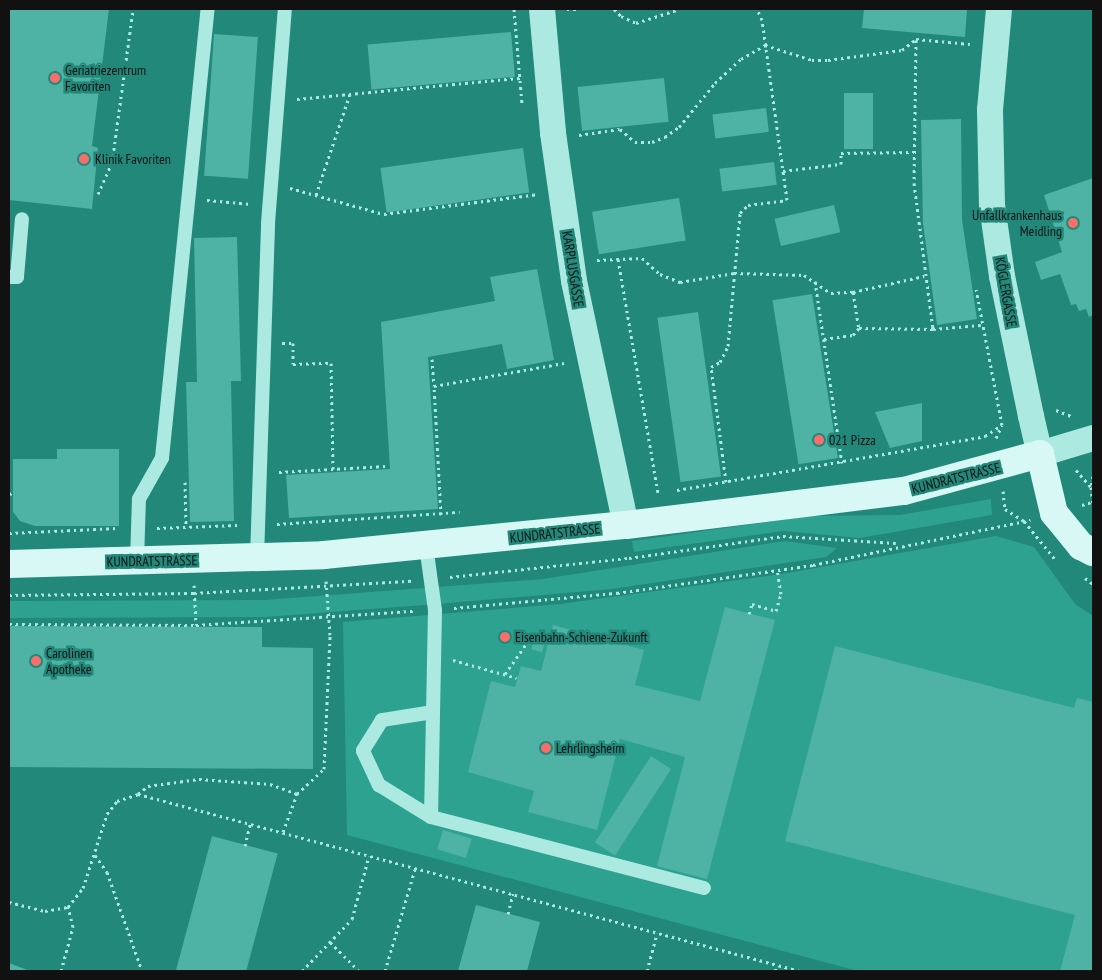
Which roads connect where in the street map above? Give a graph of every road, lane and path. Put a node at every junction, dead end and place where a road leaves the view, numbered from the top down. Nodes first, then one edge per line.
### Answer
1 (133, 9) edge
2 (208, 9) edge
3 (285, 9) edge
4 (542, 9) edge
5 (614, 9) edge
6 (680, 9) edge
7 (757, 9) edge
8 (999, 9) edge
9 (916, 40) junction
10 (765, 45) junction
11 (996, 46) junction
12 (548, 76) junction
13 (350, 94) junction
14 (276, 101) junction
15 (577, 135) dead end
16 (914, 152) junction
17 (783, 171) junction
18 (270, 182) junction
19 (561, 191) junction
20 (98, 194) dead end
21 (316, 195) junction
22 (188, 198) junction
23 (269, 205) junction
24 (22, 218) dead end
25 (618, 259) junction
26 (571, 261) junction
27 (734, 274) junction
28 (9, 276) edge
29 (924, 276) junction
30 (815, 281) junction
31 (853, 292) junction
32 (981, 325) dead end
33 (859, 328) junction
34 (933, 329) junction
35 (824, 339) junction
36 (264, 344) junction
37 (590, 358) junction
38 (432, 359) dead end
39 (434, 386) junction
40 (1002, 425) dead end
41 (1093, 438) edge
42 (1040, 454) junction
43 (842, 463) junction
44 (386, 466) dead end
45 (333, 469) junction
46 (260, 473) junction
47 (1093, 476) edge
48 (185, 482) dead end
49 (726, 482) junction
50 (658, 493) junction
51 (620, 499) junction
52 (1092, 502) junction
53 (1093, 506) edge
54 (470, 512) dead end
55 (1054, 513) junction
56 (441, 514) junction
57 (258, 525) junction
58 (626, 525) junction
59 (186, 526) junction
60 (137, 527) junction
61 (9, 533) edge
62 (902, 544) junction
63 (434, 545) junction
64 (1093, 552) edge
65 (324, 555) junction
66 (258, 558) junction
67 (193, 560) junction
68 (138, 561) junction
69 (9, 564) edge
70 (777, 570) junction
71 (430, 579) junction
72 (326, 588) junction
73 (194, 593) junction
74 (9, 595) edge
75 (435, 610) junction
76 (749, 614) dead end
77 (328, 618) junction
78 (9, 624) edge
79 (196, 624) junction
80 (533, 642) dead end
81 (445, 658) dead end
82 (505, 674) junction
83 (518, 678) dead end
84 (433, 712) junction
85 (138, 794) junction
86 (297, 794) junction
87 (431, 816) junction
88 (250, 824) junction
89 (282, 832) junction
90 (245, 846) dead end
91 (95, 855) junction
92 (369, 856) junction
93 (415, 868) junction
94 (704, 888) dead end
95 (513, 894) junction
96 (9, 902) edge
97 (68, 907) junction
98 (508, 914) dead end
99 (657, 933) junction
100 (330, 942) junction
101 (777, 965) junction
102 (61, 971) edge
103 (142, 971) edge
104 (302, 971) edge
105 (359, 971) edge
106 (385, 971) edge
107 (647, 971) edge
108 (775, 971) edge
109 (800, 971) edge

1 - 20 path
2 - 22 lane
3 - 14 lane
4 - 12 street, KARPLUSGASSE
5 - 6 path
7 - 10 path
8 - 11 street, KÖGLERGASSE
9 - 10 path
9 - 11 path
9 - 16 path
10 - 15 path
10 - 17 path
11 - 42 street, KÖGLERGASSE
12 - 13 path
12 - 19 street, KARPLUSGASSE
13 - 14 path
13 - 21 path
14 - 18 lane
16 - 17 path
16 - 29 path
17 - 27 path
18 - 21 path
18 - 23 lane
19 - 21 path
19 - 26 street, KARPLUSGASSE
22 - 23 path
22 - 60 lane
23 - 36 lane
24 - 28 lane
25 - 26 path
25 - 27 path
25 - 50 path
26 - 37 street, KARPLUSGASSE
27 - 30 path
27 - 49 path
29 - 31 path
29 - 34 path
30 - 31 path
30 - 35 path
31 - 33 path
32 - 34 path
33 - 34 path
33 - 35 path
35 - 43 path
36 - 45 path
36 - 46 lane
37 - 39 path
37 - 51 street, KARPLUSGASSE
38 - 39 path
39 - 56 path
40 - 43 path
41 - 42 street, KUNDRATSTRASSE
42 - 55 street
42 - 58 street, KUNDRATSTRASSE
43 - 49 path
44 - 45 path
45 - 46 path
46 - 57 lane
47 - 52 path
48 - 59 path
49 - 50 path
50 - 51 path
51 - 58 street, KARPLUSGASSE
52 - 53 path
52 - 55 path
54 - 56 path
55 - 62 path
55 - 64 street
56 - 57 path
56 - 63 path
57 - 59 path
57 - 66 lane
58 - 63 street, KUNDRATSTRASSE
59 - 60 path
60 - 61 path
60 - 68 lane
62 - 70 path
62 - 71 path
63 - 65 street, KUNDRATSTRASSE
63 - 71 lane
65 - 66 street, KUNDRATSTRASSE
65 - 72 path
66 - 67 street, KUNDRATSTRASSE
67 - 68 street, KUNDRATSTRASSE
67 - 73 path
68 - 69 street, KUNDRATSTRASSE
70 - 75 path
70 - 76 path
71 - 72 path
71 - 75 lane
72 - 73 path
72 - 77 path
73 - 74 path
73 - 79 path
75 - 77 path
75 - 84 lane
77 - 79 path
77 - 86 path
78 - 79 path
80 - 82 path
81 - 82 path
82 - 83 path
84 - 87 lane
84 - 87 lane
85 - 86 path
85 - 88 path
85 - 91 path
86 - 89 path
87 - 94 lane
88 - 89 path
88 - 90 path
89 - 92 path
91 - 97 path
91 - 103 path
92 - 93 path
92 - 100 path
93 - 95 path
93 - 106 path
95 - 98 path
95 - 99 path
96 - 97 path
97 - 102 path
99 - 101 path
99 - 107 path
100 - 104 path
100 - 105 path
101 - 108 path
101 - 109 path

